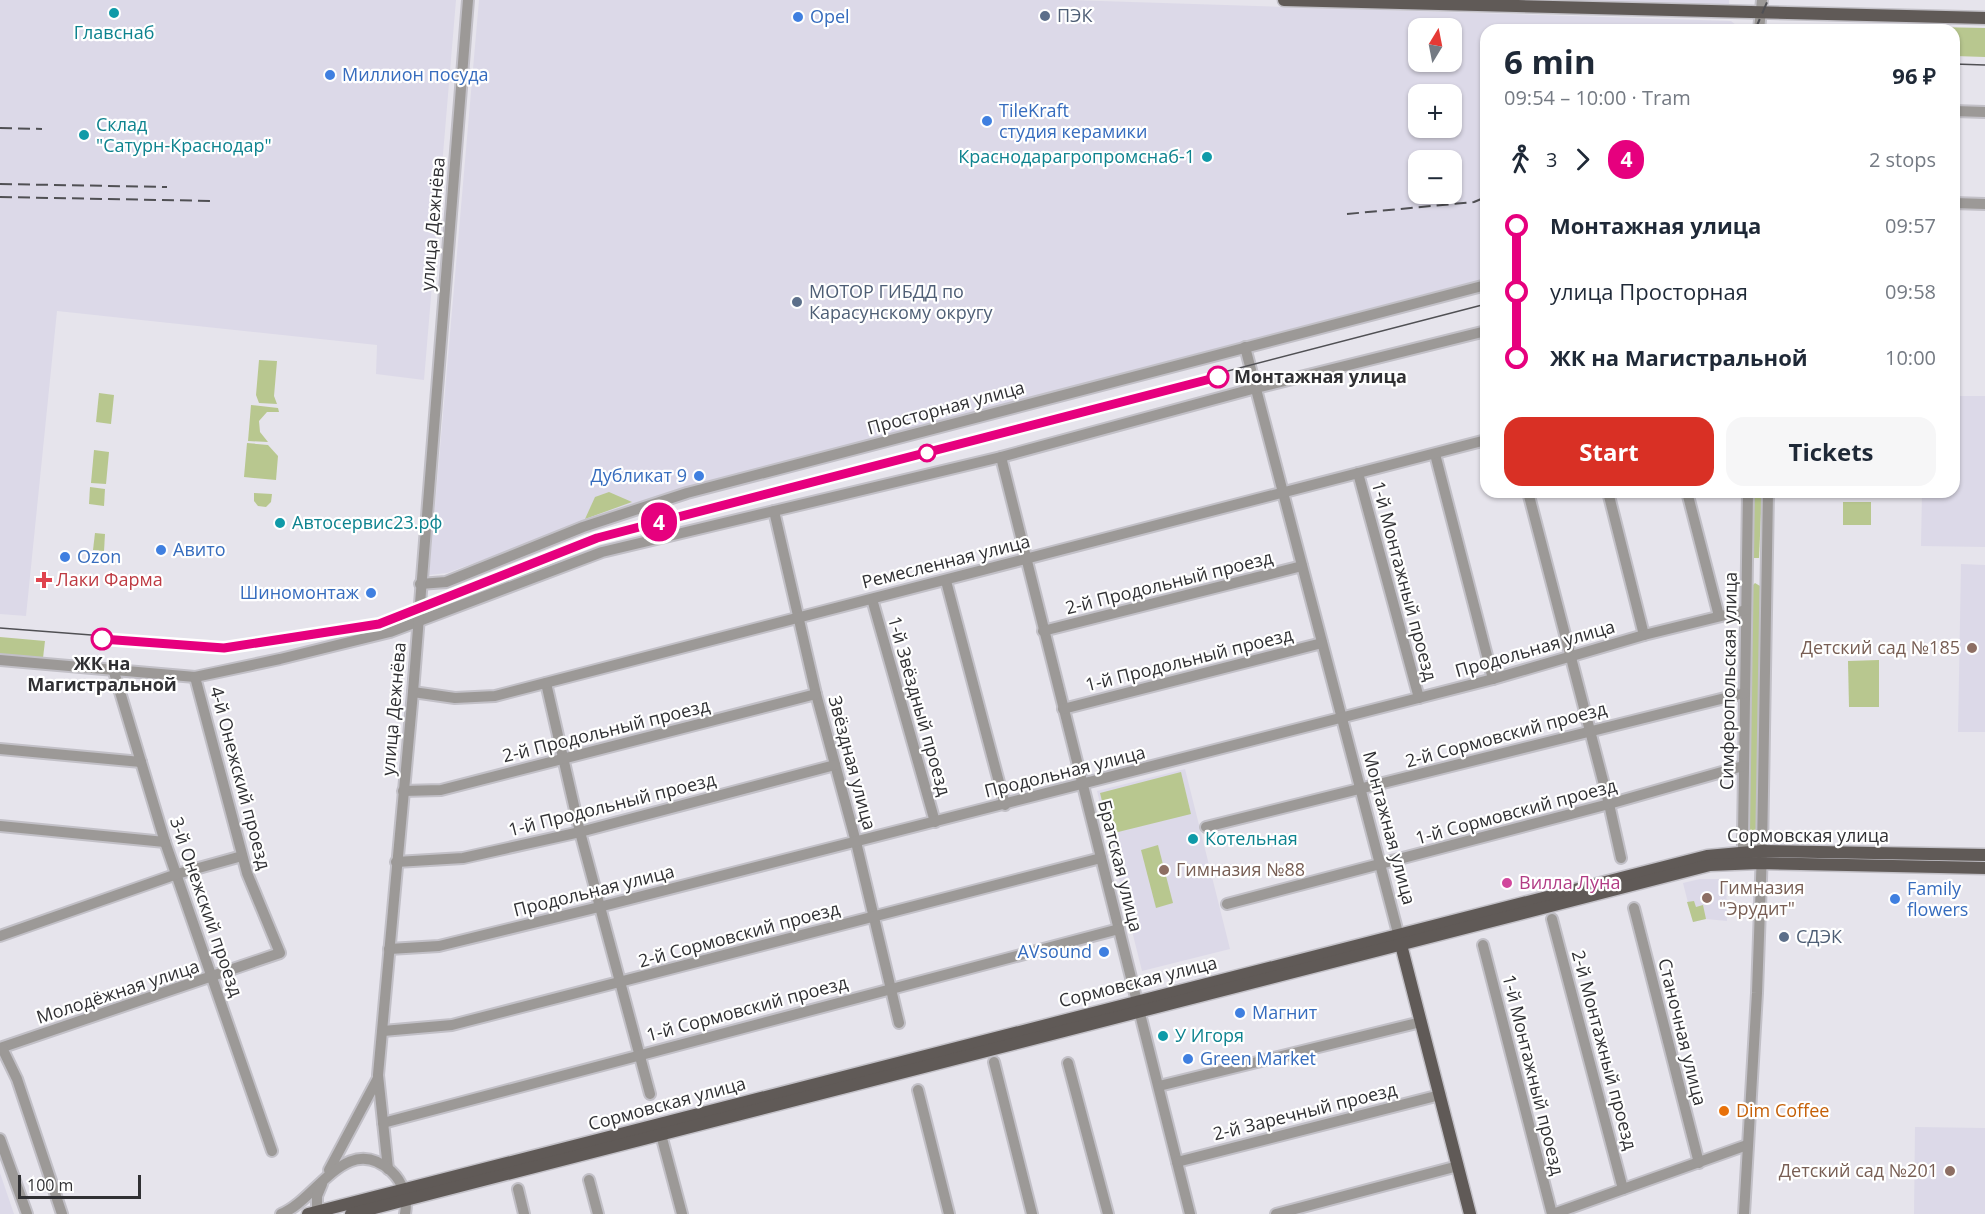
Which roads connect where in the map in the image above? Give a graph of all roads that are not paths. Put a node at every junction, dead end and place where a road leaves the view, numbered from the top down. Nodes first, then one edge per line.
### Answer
1 (468, 0) edge
2 (1284, 0) edge
3 (1374, 0) edge
4 (1762, 8) edge
5 (1985, 16) edge
6 (1760, 24) edge
7 (1960, 111) edge
8 (1985, 112) edge
9 (1960, 203) edge
10 (1985, 204) edge
11 (1480, 287) edge
12 (1480, 333) edge
13 (1245, 347) junction
14 (1256, 388) junction
15 (1480, 442) edge
16 (1435, 454) junction
17 (1001, 457) junction
18 (1358, 473) junction
19 (1283, 492) junction
20 (1529, 498) edge
21 (1610, 498) edge
22 (1689, 498) edge
23 (1748, 498) edge
24 (1768, 498) edge
25 (774, 512) junction
26 (1026, 559) junction
27 (1302, 566) junction
28 (1766, 573) junction
29 (1747, 574) junction
30 (946, 581) junction
31 (420, 584) junction
32 (872, 599) junction
33 (1746, 610) junction
34 (797, 616) junction
35 (1719, 616) junction
36 (418, 621) junction
37 (1043, 631) junction
38 (1644, 635) junction
39 (1322, 643) junction
40 (1569, 658) junction
41 (0, 660) edge
42 (114, 672) junction
43 (195, 677) junction
44 (1493, 679) junction
45 (546, 682) junction
46 (413, 692) junction
47 (1745, 693) junction
48 (816, 694) junction
49 (1419, 698) junction
50 (1063, 709) junction
51 (1342, 718) junction
52 (1590, 730) junction
53 (0, 749) edge
54 (565, 758) junction
55 (141, 762) junction
56 (835, 765) junction
57 (1743, 766) junction
58 (1083, 785) junction
59 (1362, 790) junction
60 (403, 791) junction
61 (1609, 804) junction
62 (1005, 805) junction
63 (935, 822) junction
64 (0, 826) edge
65 (1206, 827) dead end
66 (580, 832) junction
67 (165, 842) junction
68 (856, 842) junction
69 (1743, 852) junction
70 (1985, 855) edge
71 (242, 856) junction
72 (1761, 857) junction
73 (1101, 858) junction
74 (1621, 858) dead end
75 (396, 862) junction
76 (1380, 865) junction
77 (1985, 868) edge
78 (177, 874) junction
79 (1227, 904) dead end
80 (599, 907) junction
81 (1634, 908) dead end
82 (875, 916) junction
83 (1552, 919) dead end
84 (1119, 929) junction
85 (0, 936) edge
86 (1400, 938) junction
87 (1483, 945) dead end
88 (389, 950) junction
89 (280, 953) joint
90 (213, 977) junction
91 (620, 983) junction
92 (891, 988) junction
93 (1138, 1005) junction
94 (1421, 1022) junction
95 (899, 1023) dead end
96 (383, 1031) junction
97 (1, 1048) edge
98 (640, 1054) junction
99 (994, 1062) dead end
100 (1068, 1064) dead end
101 (378, 1075) junction
102 (1159, 1086) junction
103 (918, 1090) dead end
104 (650, 1094) dead end
105 (1440, 1095) junction
106 (383, 1123) junction
107 (659, 1129) junction
108 (0, 1139) edge
109 (1747, 1145) junction
110 (272, 1151) dead end
111 (1177, 1162) junction
112 (1699, 1163) junction
113 (1458, 1166) junction
114 (388, 1169) junction
115 (589, 1180) dead end
116 (323, 1181) junction
117 (518, 1189) dead end
118 (1623, 1189) junction
119 (405, 1195) junction
120 (314, 1213) edge
121 (27, 1214) edge
122 (62, 1214) edge
123 (281, 1214) edge
124 (351, 1214) edge
125 (405, 1214) edge
126 (524, 1214) edge
127 (598, 1214) edge
128 (682, 1214) edge
129 (949, 1214) edge
130 (1032, 1214) edge
131 (1108, 1214) edge
132 (1190, 1214) edge
133 (1276, 1214) edge
134 (1470, 1214) edge
135 (1552, 1214) edge
136 (1744, 1214) edge

1 - 31 street, улица Дежнёва
2 - 4 main road
3 - 4 main road
4 - 5 main road
4 - 6 street
7 - 8 street
9 - 10 street
11 - 13 street, Просторная улица
12 - 14 street
13 - 14 street, Монтажная улица
13 - 31 street, Просторная улица
14 - 17 street
14 - 19 street, Монтажная улица
15 - 16 street, Ремесленная улица
16 - 18 street, Ремесленная улица
16 - 44 street
17 - 25 street
17 - 26 street, Братская улица
18 - 19 street, Ремесленная улица
18 - 49 street, 1-й Монтажный проезд
19 - 26 street, Ремесленная улица
19 - 27 street, Монтажная улица
20 - 40 street
21 - 38 street
22 - 35 street
23 - 29 street, Симферопольская улица
24 - 28 street, Симферопольская улица
25 - 34 street, Звёздная улица
25 - 36 street
26 - 30 street, Ремесленная улица
26 - 37 street, Братская улица
27 - 37 street, 2-й Продольный проезд
27 - 39 street, Монтажная улица
28 - 29 street
28 - 72 street, Симферопольская улица
29 - 33 street, Симферопольская улица
30 - 32 street, Ремесленная улица
30 - 62 street
31 - 36 street, улица Дежнёва
32 - 34 street, Ремесленная улица
32 - 63 street, 1-й Звёздный проезд
33 - 35 street, Продольная улица
33 - 47 street, Симферопольская улица
34 - 45 street, Ремесленная улица
34 - 48 street, Звёздная улица
35 - 38 street, Продольная улица
36 - 43 street
36 - 46 street, улица Дежнёва
37 - 50 street, Братская улица
38 - 40 street, Продольная улица
39 - 50 street, 1-й Продольный проезд
39 - 51 street, Монтажная улица
40 - 44 street, Продольная улица
40 - 52 street
41 - 42 street
42 - 43 street
42 - 55 street, 3-й Онежский проезд
43 - 71 street, 4-й Онежский проезд
44 - 49 street, Продольная улица
45 - 46 street, Ремесленная улица
45 - 54 street
46 - 60 street, улица Дежнёва
47 - 52 street, 2-й Сормовский проезд
47 - 57 street, Симферопольская улица
48 - 54 street, 2-й Продольный проезд
48 - 56 street, Звёздная улица
49 - 51 street, Продольная улица
50 - 58 street, Братская улица
51 - 58 street, Продольная улица
51 - 59 street, Монтажная улица
52 - 59 street, 2-й Сормовский проезд
52 - 61 street
53 - 55 street
54 - 60 street, 2-й Продольный проезд
54 - 66 street
55 - 67 street, 3-й Онежский проезд
56 - 66 street, 1-й Продольный проезд
56 - 68 street, Звёздная улица
57 - 61 street, 1-й Сормовский проезд
57 - 69 street, Симферопольская улица
58 - 62 street, Продольная улица
58 - 73 street, Братская улица
59 - 65 street, 2-й Сормовский проезд
59 - 76 street, Монтажная улица
60 - 75 street, улица Дежнёва
61 - 74 street
61 - 76 street, 1-й Сормовский проезд
62 - 63 street, Продольная улица
63 - 68 street, Продольная улица
64 - 67 street
66 - 75 street, 1-й Продольный проезд
66 - 80 street
67 - 78 street, 3-й Онежский проезд
68 - 80 street, Продольная улица
68 - 82 street, Звёздная улица
69 - 72 main road, Сормовская улица
69 - 86 main road, Сормовская улица
70 - 72 main road, Сормовская улица
71 - 78 street
71 - 89 street, 4-й Онежский проезд
72 - 77 main road, Сормовская улица
72 - 86 main road, Сормовская улица
72 - 109 street, Симферопольская улица
73 - 82 street, 2-й Сормовский проезд
73 - 84 street, Братская улица
75 - 88 street, улица Дежнёва
76 - 79 street, 1-й Сормовский проезд
76 - 86 street, Монтажная улица
78 - 85 street
78 - 90 street, 3-й Онежский проезд
80 - 88 street, Продольная улица
80 - 91 street
81 - 112 street, Станочная улица
82 - 91 street, 2-й Сормовский проезд
82 - 92 street, Звёздная улица
83 - 118 street, 2-й Монтажный проезд
84 - 92 street, 1-й Сормовский проезд
84 - 93 street, Братская улица
86 - 93 main road, Сормовская улица
86 - 94 main road, Монтажная улица
87 - 135 street, 1-й Монтажный проезд
88 - 96 street, улица Дежнёва
89 - 90 street, Молодёжная улица
90 - 97 street, Молодёжная улица
90 - 110 street, 3-й Онежский проезд
91 - 96 street, 2-й Сормовский проезд
91 - 98 street
92 - 95 street, Звёздная улица
92 - 98 street, 1-й Сормовский проезд
93 - 102 street, Братская улица
93 - 107 main road, Сормовская улица
94 - 102 street
94 - 105 main road, Монтажная улица
96 - 101 street, улица Дежнёва
97 - 122 street
98 - 104 street
98 - 106 street, 1-й Сормовский проезд
99 - 130 street
100 - 131 street
101 - 106 street, улица Дежнёва
101 - 116 street
102 - 111 street, Братская улица
103 - 129 street
105 - 111 street, 2-й Заречный проезд
105 - 113 main road, Монтажная улица
106 - 114 street, улица Дежнёва
107 - 119 main road, Сормовская улица
107 - 128 street
108 - 121 street
109 - 112 street
109 - 136 street, Симферопольская улица
111 - 132 street, Братская улица
112 - 118 street
113 - 133 street
113 - 134 main road, Монтажная улица
114 - 116 street
114 - 119 street
115 - 127 street
116 - 120 street
116 - 123 street
117 - 126 street
118 - 135 street
119 - 120 main road, Сормовская улица
119 - 124 main road, Сормовская улица
119 - 125 street

